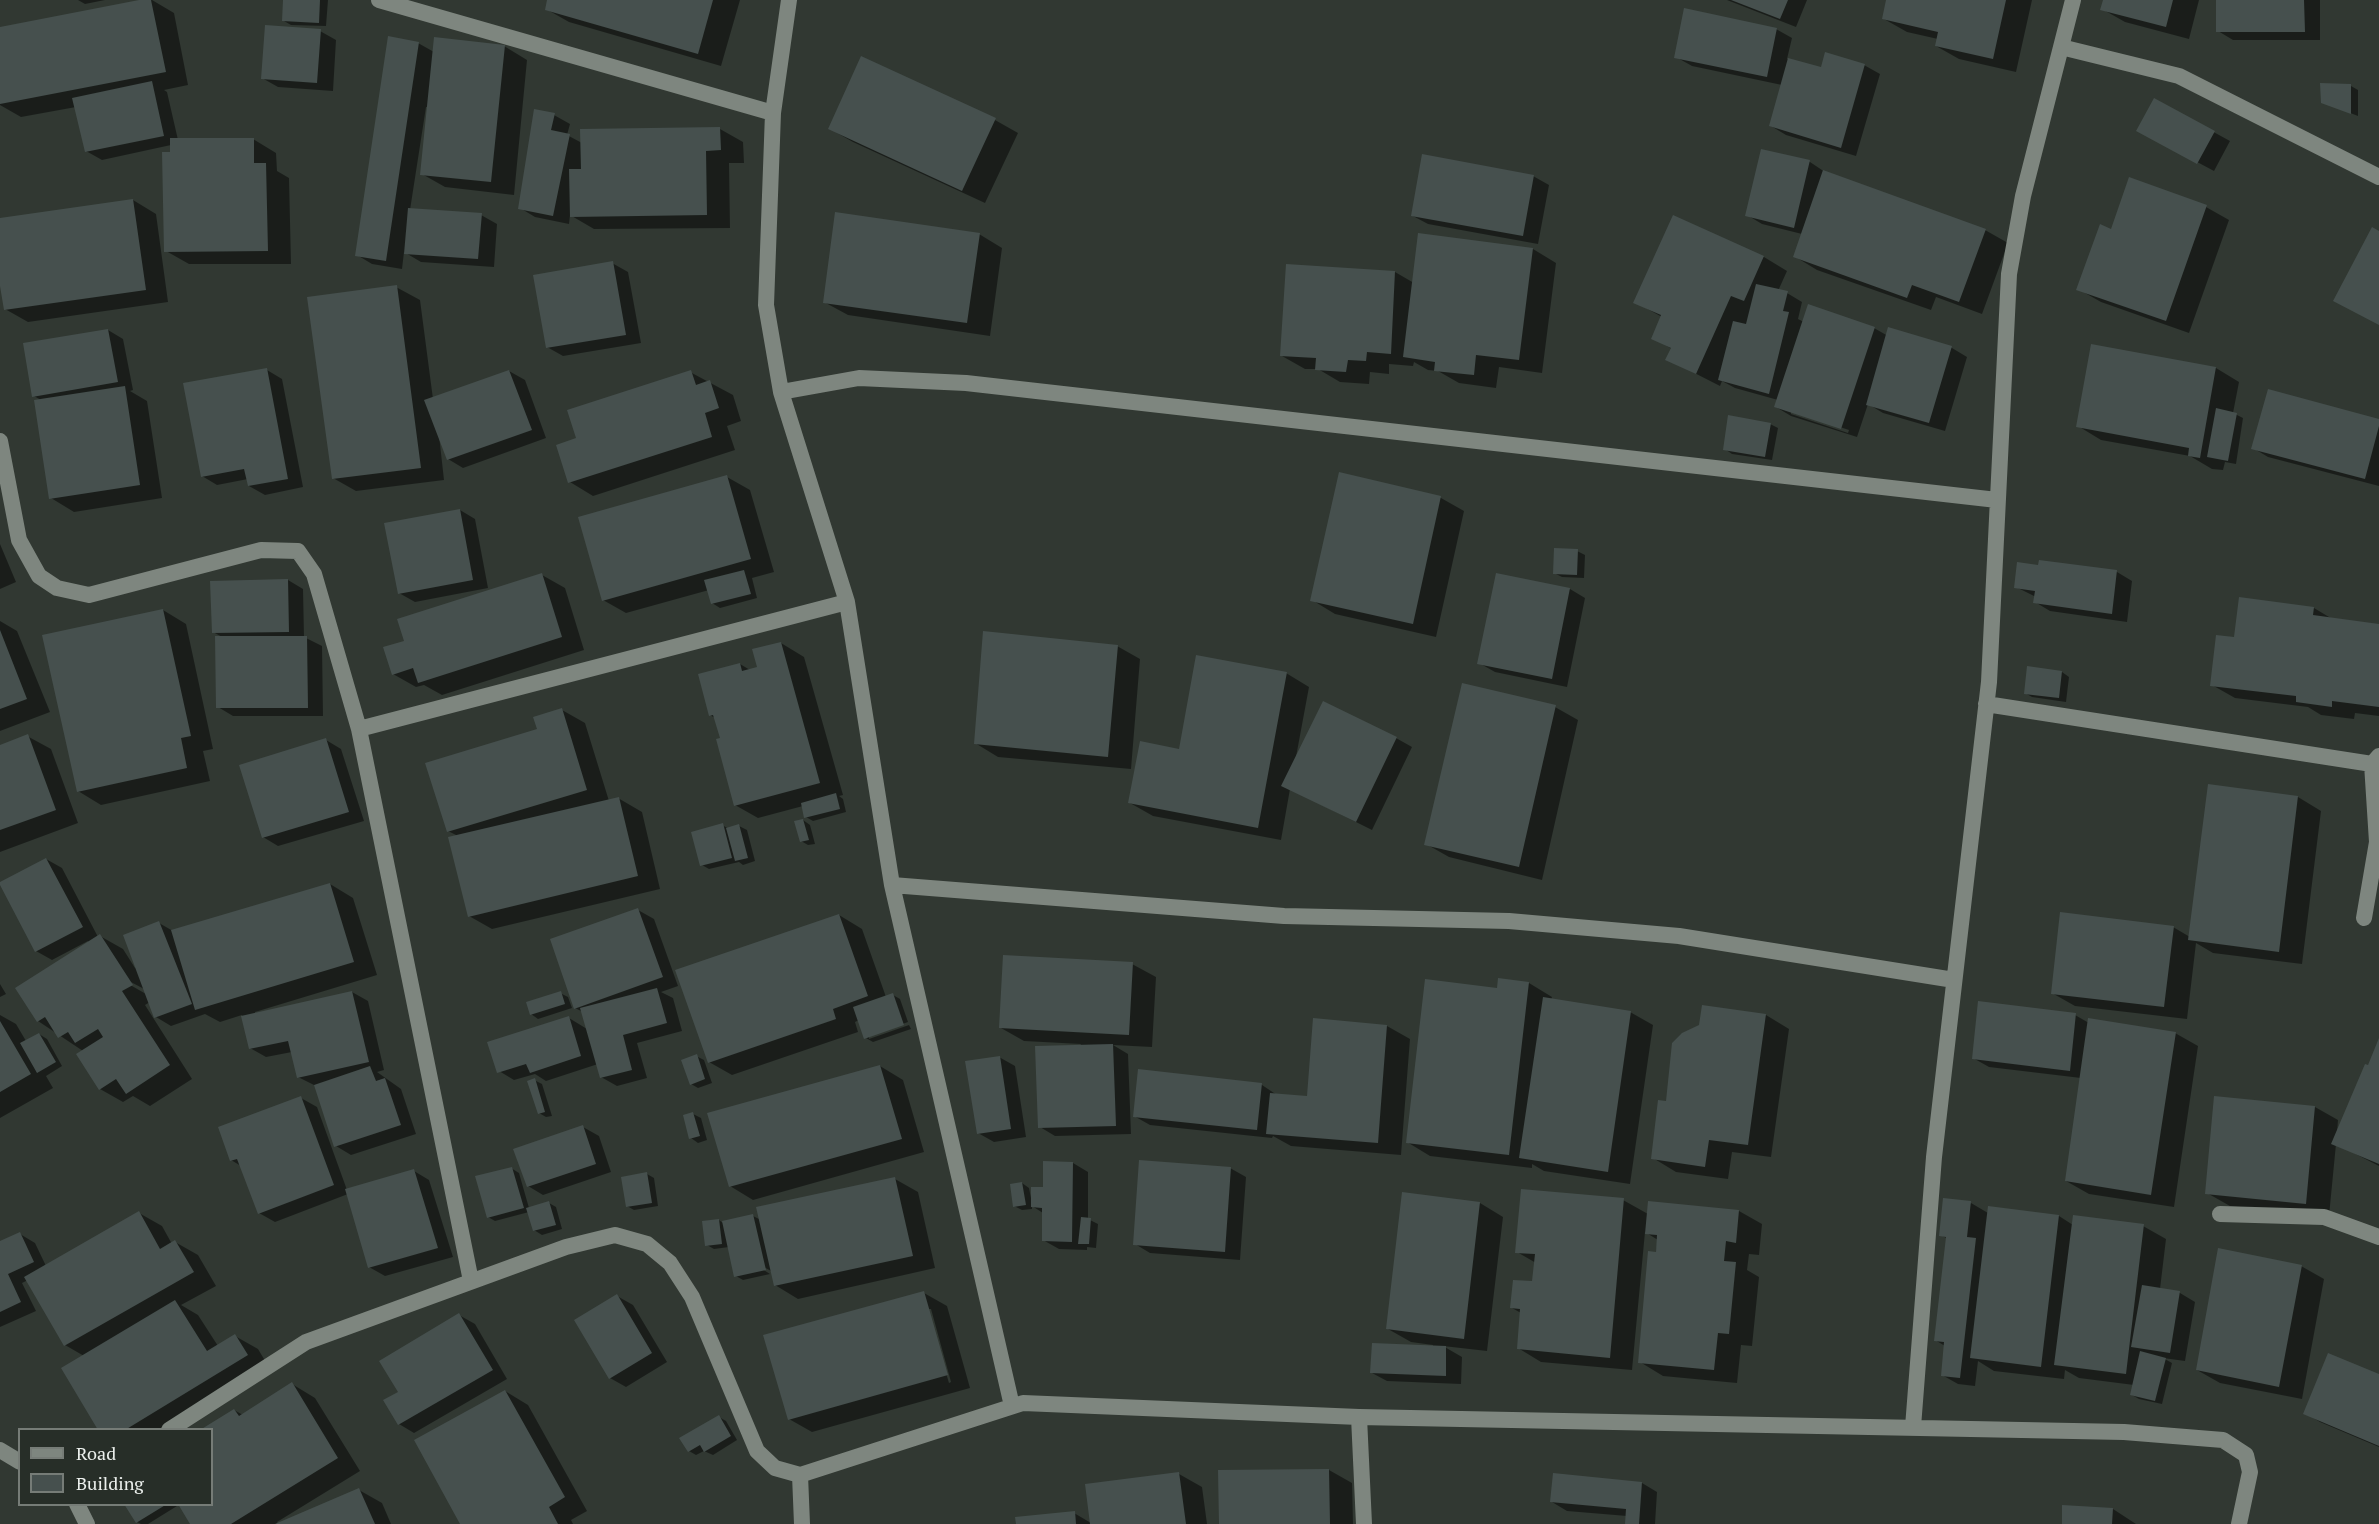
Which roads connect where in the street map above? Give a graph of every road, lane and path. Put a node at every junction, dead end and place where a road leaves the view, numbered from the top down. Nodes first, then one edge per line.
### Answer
1 (379, 0) edge
2 (789, 0) edge
3 (2073, 0) edge
4 (2061, 47) junction
5 (773, 113) junction
6 (2379, 177) edge
7 (781, 392) junction
8 (0, 441) edge
9 (1997, 500) junction
10 (847, 602) junction
11 (1986, 704) junction
12 (359, 729) junction
13 (2376, 760) edge
14 (892, 885) junction
15 (2364, 918) dead end
16 (1954, 980) junction
17 (2220, 1214) dead end
18 (2379, 1237) edge
19 (471, 1281) junction
20 (1012, 1406) junction
21 (1359, 1417) junction
22 (1914, 1427) junction
23 (172, 1428) edge
24 (0, 1450) edge
25 (18, 1461) edge
26 (800, 1475) junction
27 (78, 1506) edge
28 (87, 1524) edge
29 (802, 1524) edge
30 (1364, 1524) edge
31 (2240, 1524) edge

1 - 5 street
2 - 5 street
3 - 4 street
4 - 6 street
4 - 9 street
5 - 7 street
7 - 9 street
7 - 10 street
8 - 12 street
9 - 11 street
10 - 12 street
10 - 14 street
11 - 13 street
11 - 16 street
12 - 19 street
13 - 15 street
14 - 16 street
14 - 20 street
16 - 22 street
17 - 18 street
19 - 23 street
19 - 26 street
20 - 21 street
20 - 26 street
21 - 22 street
21 - 30 street
22 - 31 street
24 - 25 street
26 - 29 street
27 - 28 street

